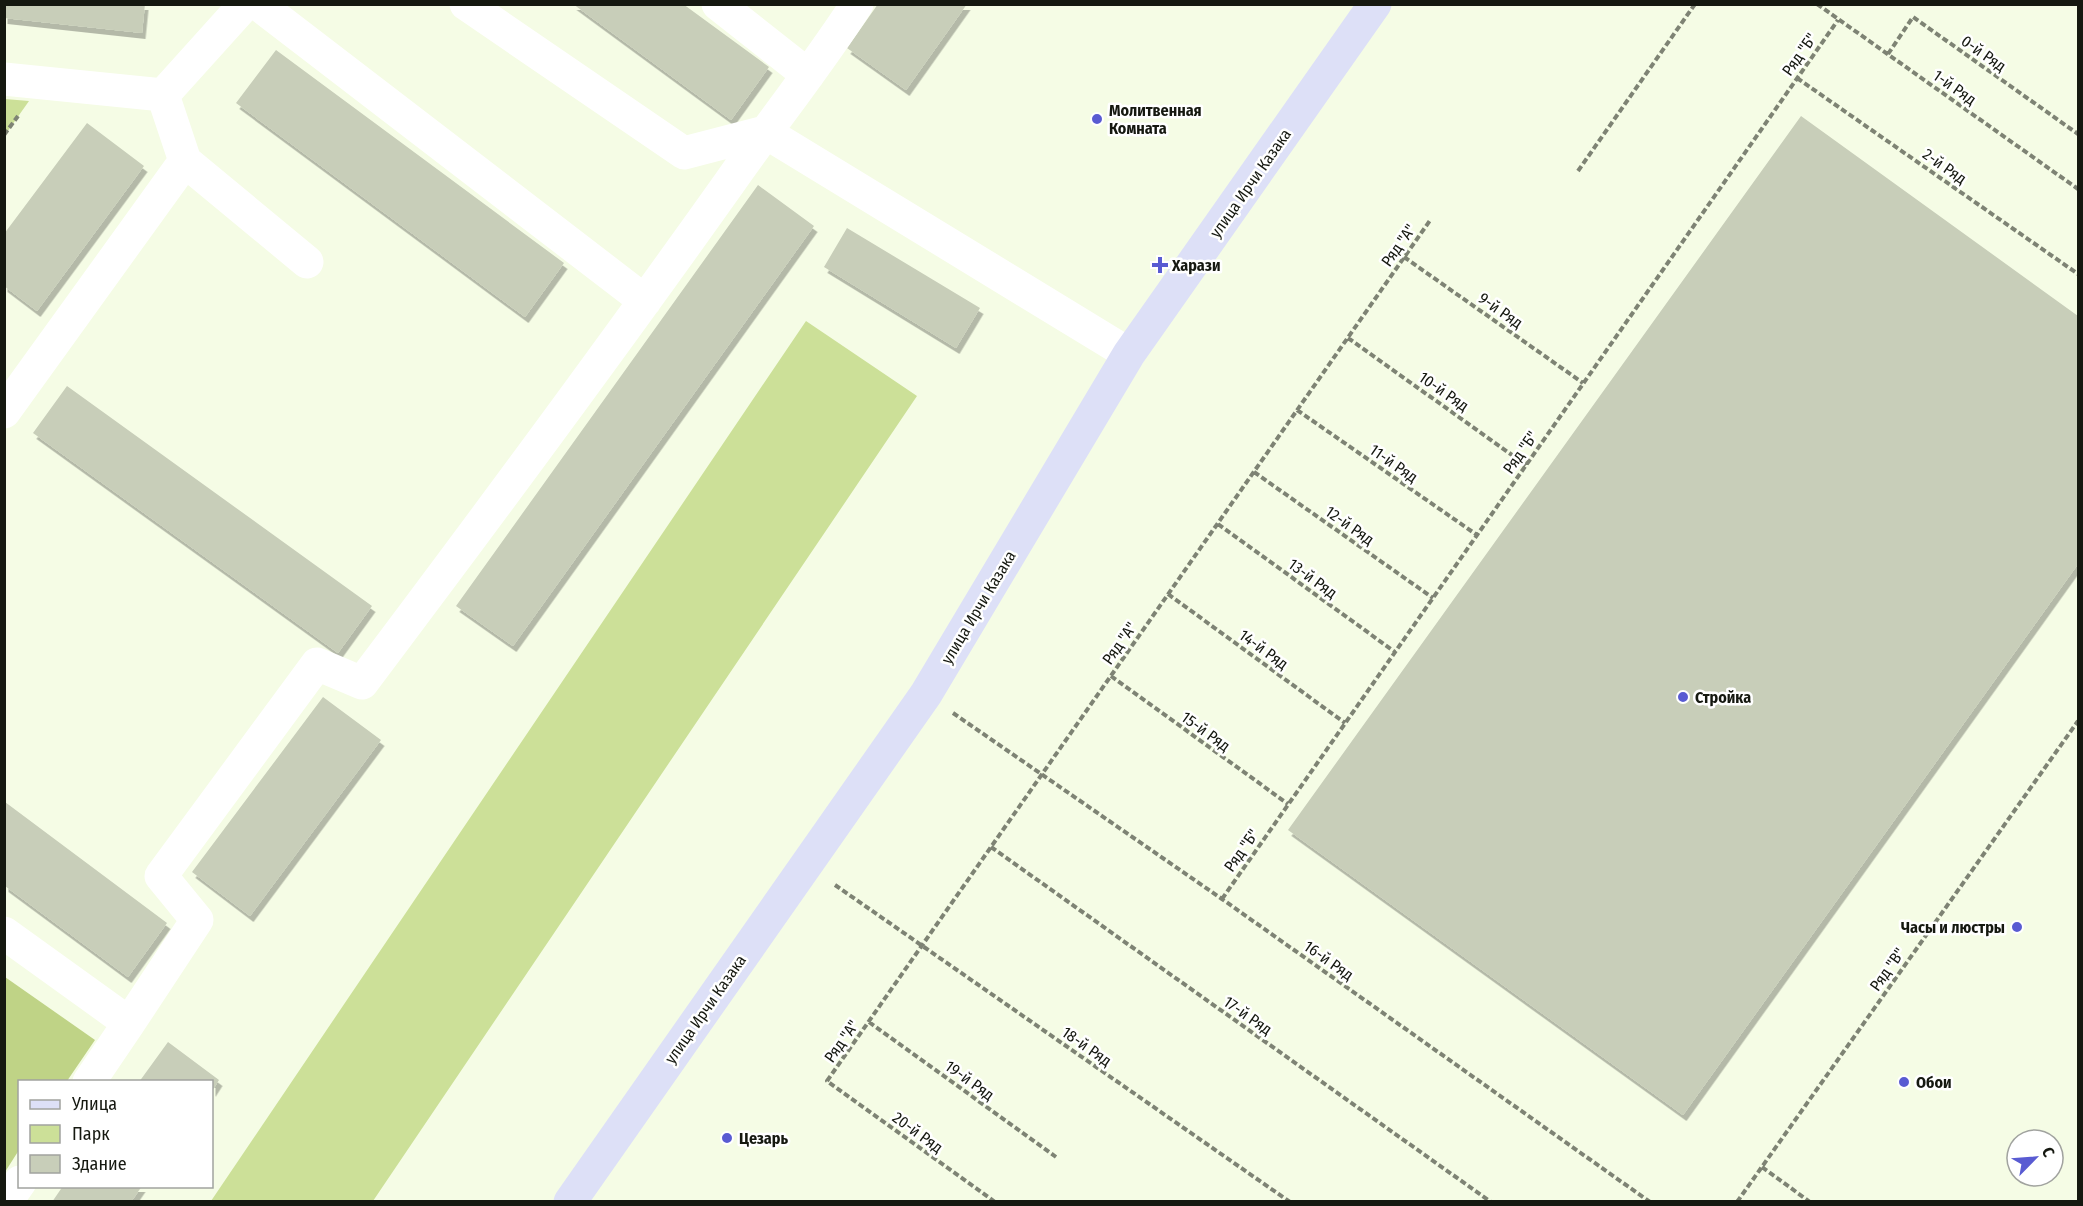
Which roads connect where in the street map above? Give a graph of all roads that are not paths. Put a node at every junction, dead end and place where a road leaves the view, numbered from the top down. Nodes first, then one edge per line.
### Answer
1 (245, 4) edge
2 (258, 4) edge
3 (466, 4) edge
4 (718, 4) edge
5 (857, 4) edge
6 (1375, 4) edge
7 (808, 75) junction
8 (4, 79) edge
9 (163, 95) junction
10 (765, 132) junction
11 (185, 161) junction
12 (307, 262) dead end
13 (645, 301) junction
14 (1129, 354) junction
15 (4, 412) edge
16 (4, 933) edge
17 (129, 1023) junction
18 (90, 1080) edge
19 (18, 1185) edge
20 (6, 1202) edge
21 (570, 1202) edge

1 - 9 street
2 - 13 street
3 - 10 street
4 - 7 street
5 - 7 street
6 - 14 main road, улица Ирчи Казака
7 - 10 street
8 - 9 street
9 - 11 street
10 - 13 street
10 - 14 street
11 - 12 street
11 - 15 street
13 - 17 street
14 - 21 main road, улица Ирчи Казака
16 - 17 street
17 - 18 street
19 - 20 street

